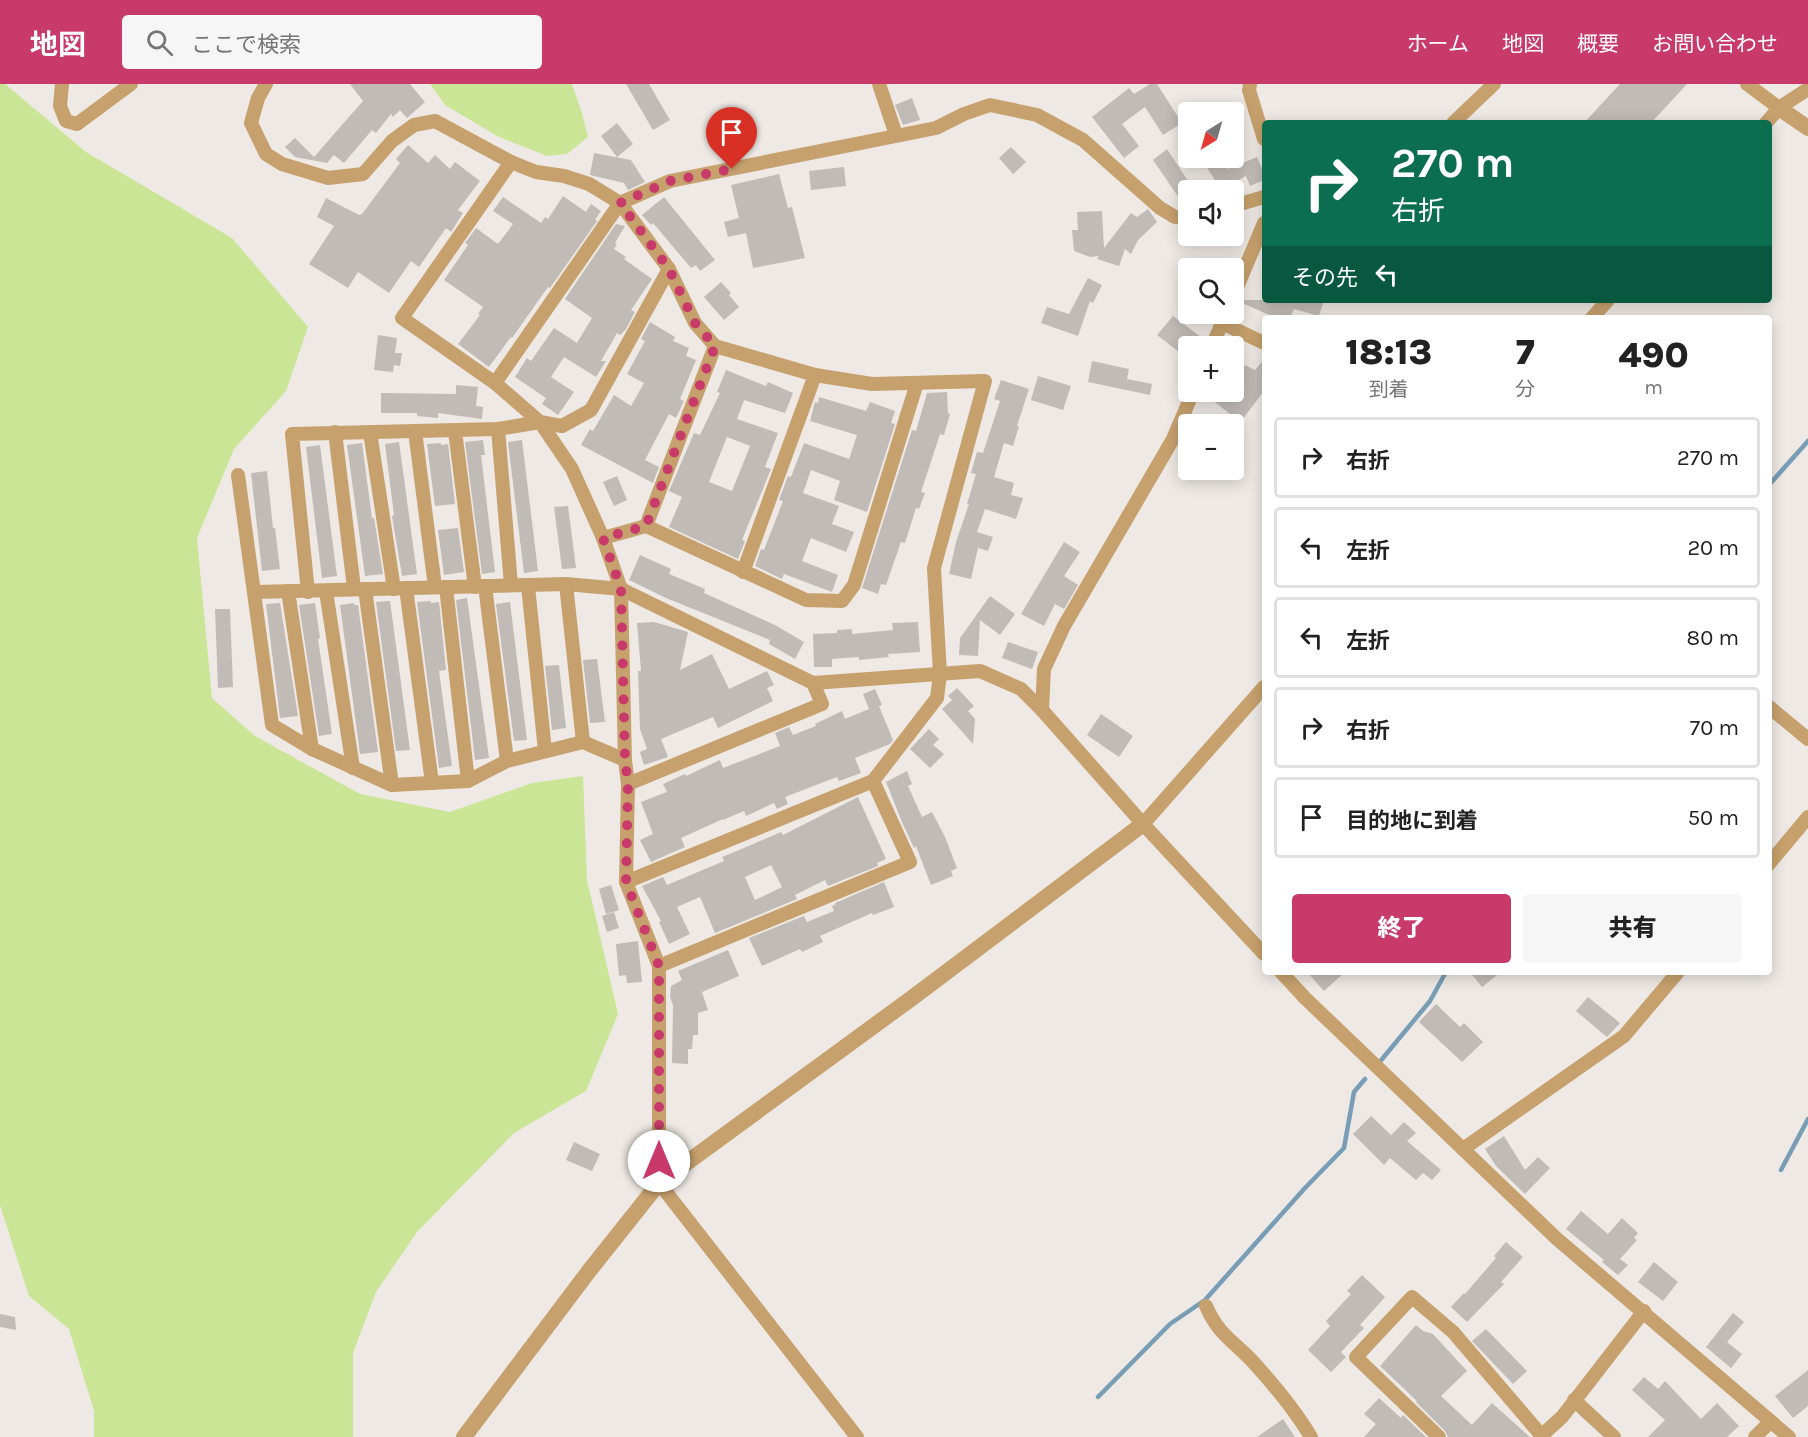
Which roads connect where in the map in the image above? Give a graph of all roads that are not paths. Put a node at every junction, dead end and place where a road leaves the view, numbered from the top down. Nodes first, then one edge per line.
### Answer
1 (62, 84) edge
2 (132, 84) edge
3 (266, 84) edge
4 (879, 84) edge
5 (1250, 84) edge
6 (1494, 84) edge
7 (1747, 84) edge
8 (1808, 89) edge
9 (1779, 108) junction
10 (1456, 120) edge
11 (1769, 120) edge
12 (1808, 128) edge
13 (1262, 133) edge
14 (896, 135) junction
15 (511, 162) junction
16 (1262, 198) edge
17 (620, 203) junction
18 (1244, 203) edge
19 (1178, 217) edge
20 (1262, 228) edge
21 (669, 269) junction
22 (1244, 271) edge
23 (1605, 303) edge
24 (1595, 315) edge
25 (1234, 324) edge
26 (1262, 342) edge
27 (715, 346) junction
28 (815, 375) junction
29 (495, 383) junction
30 (917, 383) junction
31 (1189, 402) edge
32 (540, 422) junction
33 (498, 429) junction
34 (415, 431) junction
35 (455, 431) junction
36 (335, 432) junction
37 (370, 432) junction
38 (238, 475) dead end
39 (646, 526) junction
40 (603, 538) junction
41 (743, 572) junction
42 (566, 584) junction
43 (511, 585) junction
44 (480, 586) junction
45 (528, 586) junction
46 (440, 587) junction
47 (359, 589) junction
48 (400, 589) junction
49 (621, 589) junction
50 (288, 591) junction
51 (326, 591) junction
52 (255, 592) junction
53 (308, 592) junction
54 (940, 674) junction
55 (813, 683) junction
56 (1262, 689) edge
57 (1772, 709) edge
58 (1042, 710) junction
59 (1808, 739) edge
60 (583, 742) junction
61 (312, 748) junction
62 (544, 750) junction
63 (625, 760) junction
64 (507, 761) junction
65 (353, 768) junction
66 (468, 781) junction
67 (873, 781) junction
68 (432, 783) junction
69 (628, 784) junction
70 (392, 785) junction
71 (1808, 817) edge
72 (1143, 824) junction
73 (1772, 860) edge
74 (626, 882) junction
75 (1262, 952) edge
76 (659, 966) junction
77 (1284, 975) edge
78 (1675, 975) edge
79 (1463, 1149) junction
80 (659, 1183) junction
81 (1206, 1306) dead end
82 (1644, 1311) junction
83 (1575, 1400) junction
84 (1770, 1422) junction
85 (1541, 1436) edge
86 (464, 1437) edge
87 (857, 1437) edge
88 (1311, 1437) edge
89 (1439, 1437) edge
90 (1614, 1437) edge
91 (1755, 1437) edge
92 (1789, 1437) edge

1 - 2 street
3 - 15 street
4 - 14 street
5 - 13 street
6 - 10 street
7 - 9 street
8 - 9 street
9 - 11 street
9 - 12 street
14 - 17 street
14 - 19 street
15 - 17 street
15 - 29 street
16 - 18 street
17 - 21 street
17 - 29 street
20 - 22 street
21 - 27 street
21 - 32 street
23 - 24 street
25 - 26 street
27 - 28 street
27 - 39 street
28 - 30 street
28 - 41 street
29 - 32 street
30 - 41 street
30 - 54 street
31 - 58 street
32 - 33 street
32 - 40 street
33 - 35 street
33 - 43 street
34 - 35 street
34 - 37 street
34 - 46 street
35 - 44 street
36 - 37 street
36 - 47 street
36 - 53 street
37 - 48 street
38 - 52 street
39 - 40 street
39 - 41 street
40 - 49 street
42 - 45 street
42 - 49 street
42 - 60 street
43 - 44 street
43 - 45 street
44 - 46 street
44 - 64 street
45 - 62 street
46 - 48 street
46 - 66 street
47 - 48 street
47 - 51 street
47 - 70 street
48 - 68 street
49 - 55 street
49 - 63 street
50 - 52 street
50 - 53 street
50 - 61 street
51 - 53 street
51 - 65 street
52 - 61 street
54 - 55 street
54 - 58 street
54 - 67 street
55 - 69 street
56 - 72 street
57 - 59 street
58 - 72 street
60 - 62 street
60 - 63 street
61 - 65 street
62 - 64 street
63 - 69 street
64 - 66 street
65 - 70 street
66 - 68 street
67 - 74 street
67 - 76 street
68 - 70 street
69 - 74 street
71 - 73 street
72 - 75 street
72 - 80 street
74 - 76 street
76 - 80 street
77 - 79 street
78 - 79 street
79 - 82 street
80 - 86 street
80 - 87 street
81 - 88 street
82 - 83 street
82 - 84 street
83 - 85 street
83 - 90 street
84 - 91 street
84 - 92 street
85 - 89 street

